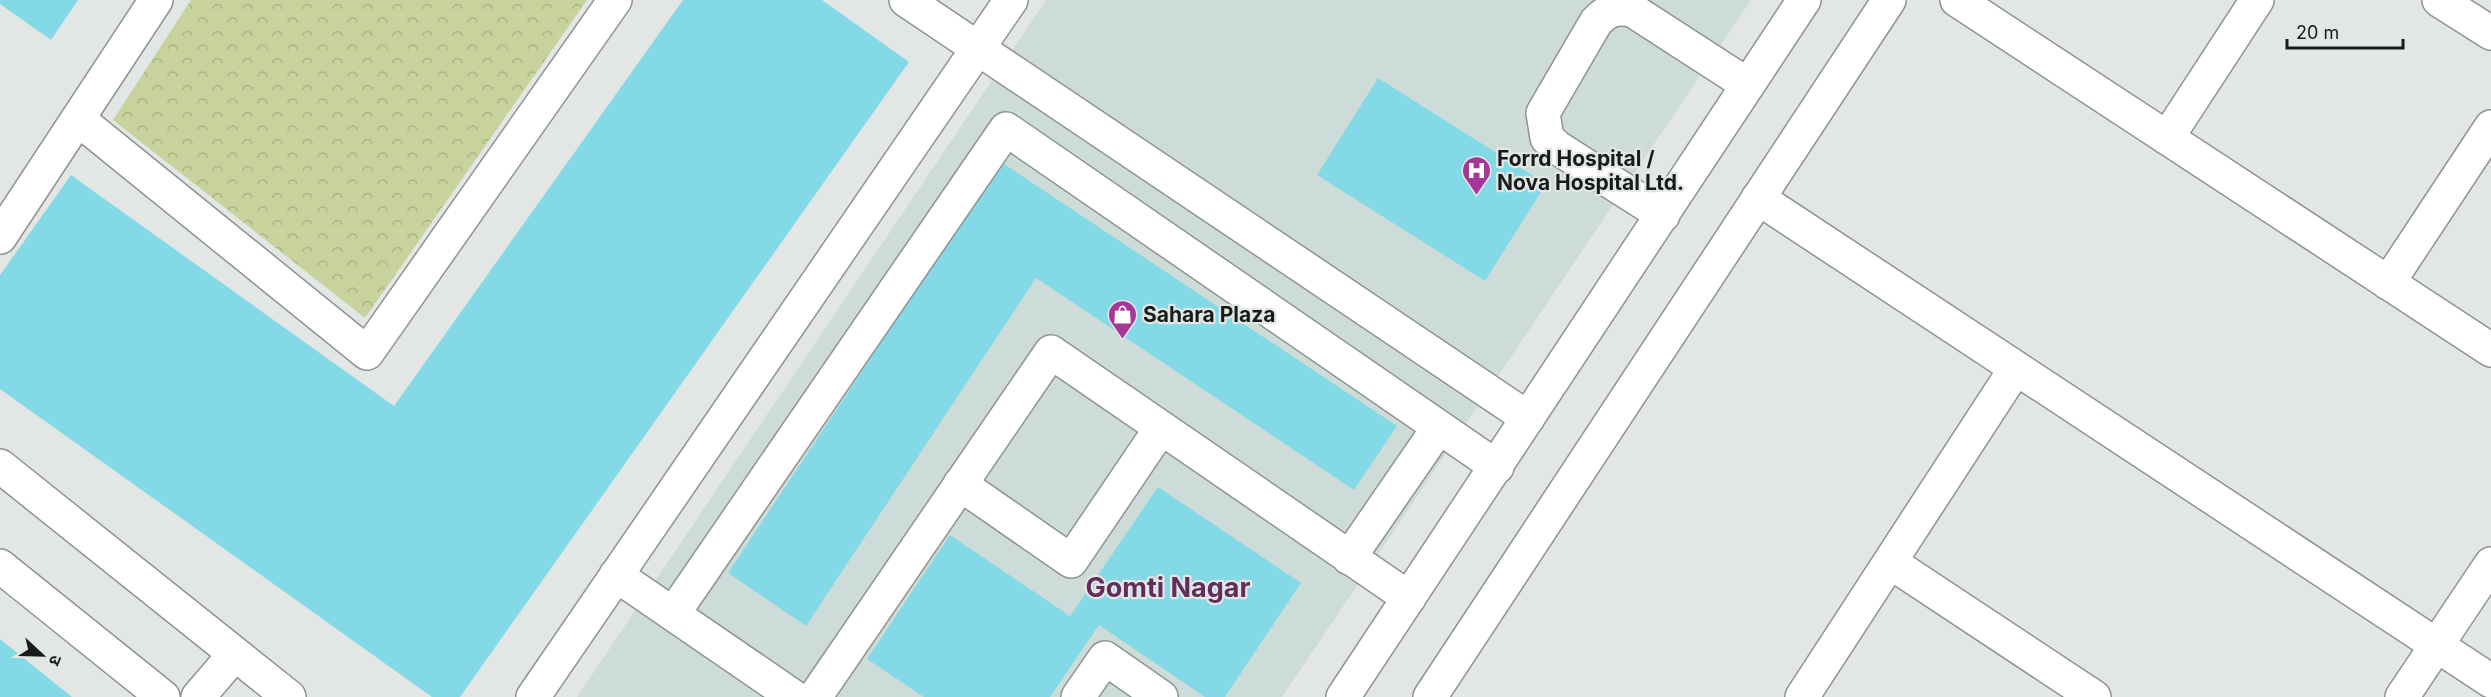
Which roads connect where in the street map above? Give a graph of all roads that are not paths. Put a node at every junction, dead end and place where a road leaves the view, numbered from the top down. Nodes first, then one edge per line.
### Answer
1 (156, 0) edge
2 (615, 0) edge
3 (906, 0) edge
4 (1011, 0) edge
5 (1804, 0) edge
6 (1889, 0) edge
7 (1957, 0) edge
8 (2257, 0) edge
9 (2439, 0) edge
10 (2491, 33) edge
11 (978, 49) junction
12 (1748, 85) junction
13 (78, 119) junction
14 (2491, 128) edge
15 (2167, 138) junction
16 (1758, 198) junction
17 (1663, 215) junction
18 (0, 237) edge
19 (2388, 283) junction
20 (2491, 350) edge
21 (2016, 368) junction
22 (1528, 418) junction
23 (1439, 427) junction
24 (1161, 428) junction
25 (0, 466) edge
26 (1497, 467) junction
27 (960, 484) junction
28 (1350, 558) junction
29 (1890, 562) junction
30 (2491, 564) edge
31 (0, 566) edge
32 (616, 575) junction
33 (1409, 598) junction
34 (674, 614) junction
35 (2437, 645) junction
36 (235, 654) junction
37 (2491, 681) edge
38 (2087, 695) edge
39 (163, 697) edge
40 (198, 697) edge
41 (289, 697) edge
42 (532, 697) edge
43 (794, 697) edge
44 (815, 697) edge
45 (1078, 697) edge
46 (1161, 697) edge
47 (1343, 697) edge
48 (1430, 697) edge
49 (1802, 697) edge
50 (2402, 697) edge

1 - 13 street
2 - 13 street
3 - 11 street
4 - 11 street
5 - 12 street
6 - 16 street
7 - 15 street
8 - 15 street
9 - 10 street
11 - 22 street
11 - 32 street
12 - 17 street
12 - 17 street
13 - 18 street
14 - 19 street
15 - 19 street
16 - 21 street
16 - 48 street
17 - 22 street
19 - 20 street
21 - 29 street
21 - 35 street
22 - 26 street
23 - 26 street
23 - 28 street
23 - 34 street
24 - 27 street
24 - 27 street
24 - 28 street
25 - 36 street
26 - 33 street
27 - 44 street
28 - 33 street
29 - 38 street
29 - 49 street
30 - 35 street
31 - 39 street
32 - 34 street
32 - 42 street
33 - 47 street
34 - 43 street
35 - 37 street
35 - 50 street
36 - 40 street
36 - 41 street
45 - 46 street

